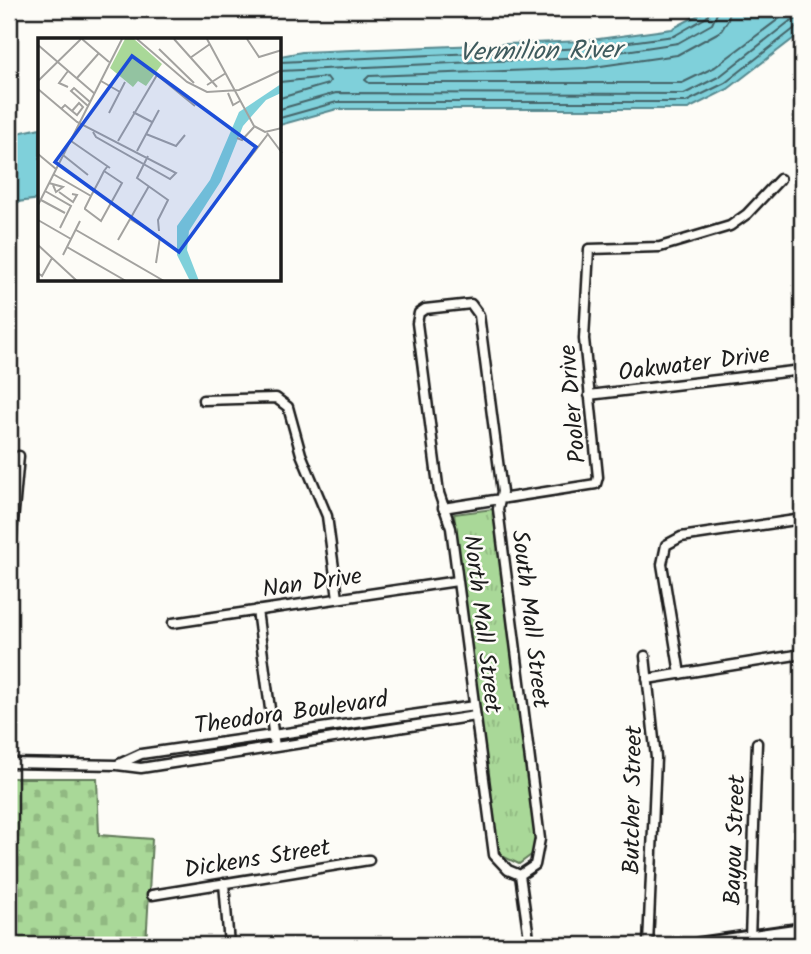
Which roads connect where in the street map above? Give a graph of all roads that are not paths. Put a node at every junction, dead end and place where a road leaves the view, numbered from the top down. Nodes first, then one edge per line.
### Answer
1 (780, 179) dead end
2 (447, 306) joint
3 (802, 370) edge
4 (589, 395) junction
5 (203, 400) dead end
6 (19, 456) dead end
7 (500, 499) junction
8 (443, 509) junction
9 (802, 519) edge
10 (9, 567) edge
11 (457, 581) junction
12 (338, 598) junction
13 (257, 610) junction
14 (173, 623) dead end
15 (802, 654) edge
16 (645, 656) dead end
17 (680, 674) junction
18 (647, 679) junction
19 (474, 706) junction
20 (475, 716) junction
21 (273, 733) junction
22 (757, 743) dead end
23 (275, 747) junction
24 (9, 763) edge
25 (117, 765) junction
26 (369, 859) dead end
27 (520, 875) junction
28 (224, 883) junction
29 (152, 895) dead end
30 (802, 930) edge
31 (750, 938) junction
32 (229, 945) edge
33 (530, 945) edge
34 (648, 945) edge
35 (698, 945) edge

1 - 4 street, Pooler Drive
2 - 7 street, South Mall Street
2 - 8 street, North Mall Street
3 - 4 street, Oakwater Drive
4 - 7 street, Pooler Drive
5 - 12 street
6 - 10 street
7 - 8 street, Pooler Drive
7 - 27 street, South Mall Street
8 - 11 street, North Mall Street
9 - 17 street
11 - 12 street, Nan Drive
11 - 19 street, North Mall Street
12 - 13 street, Nan Drive
13 - 14 street, Nan Drive
13 - 21 street
15 - 17 street
16 - 18 street, Butcher Street
17 - 18 street
18 - 34 street, Butcher Street
19 - 20 street, North Mall Street
19 - 21 street, Theodora Boulevard
20 - 23 street, Theodora Boulevard
20 - 27 street, North Mall Street
21 - 23 street
21 - 25 street, Theodora Boulevard
22 - 31 street, Bayou Street
23 - 25 street, Theodora Boulevard
24 - 25 street, Theodora Boulevard
26 - 28 street, Dickens Street
27 - 33 street
28 - 29 street, Dickens Street
28 - 32 street
30 - 31 main road
31 - 35 main road

